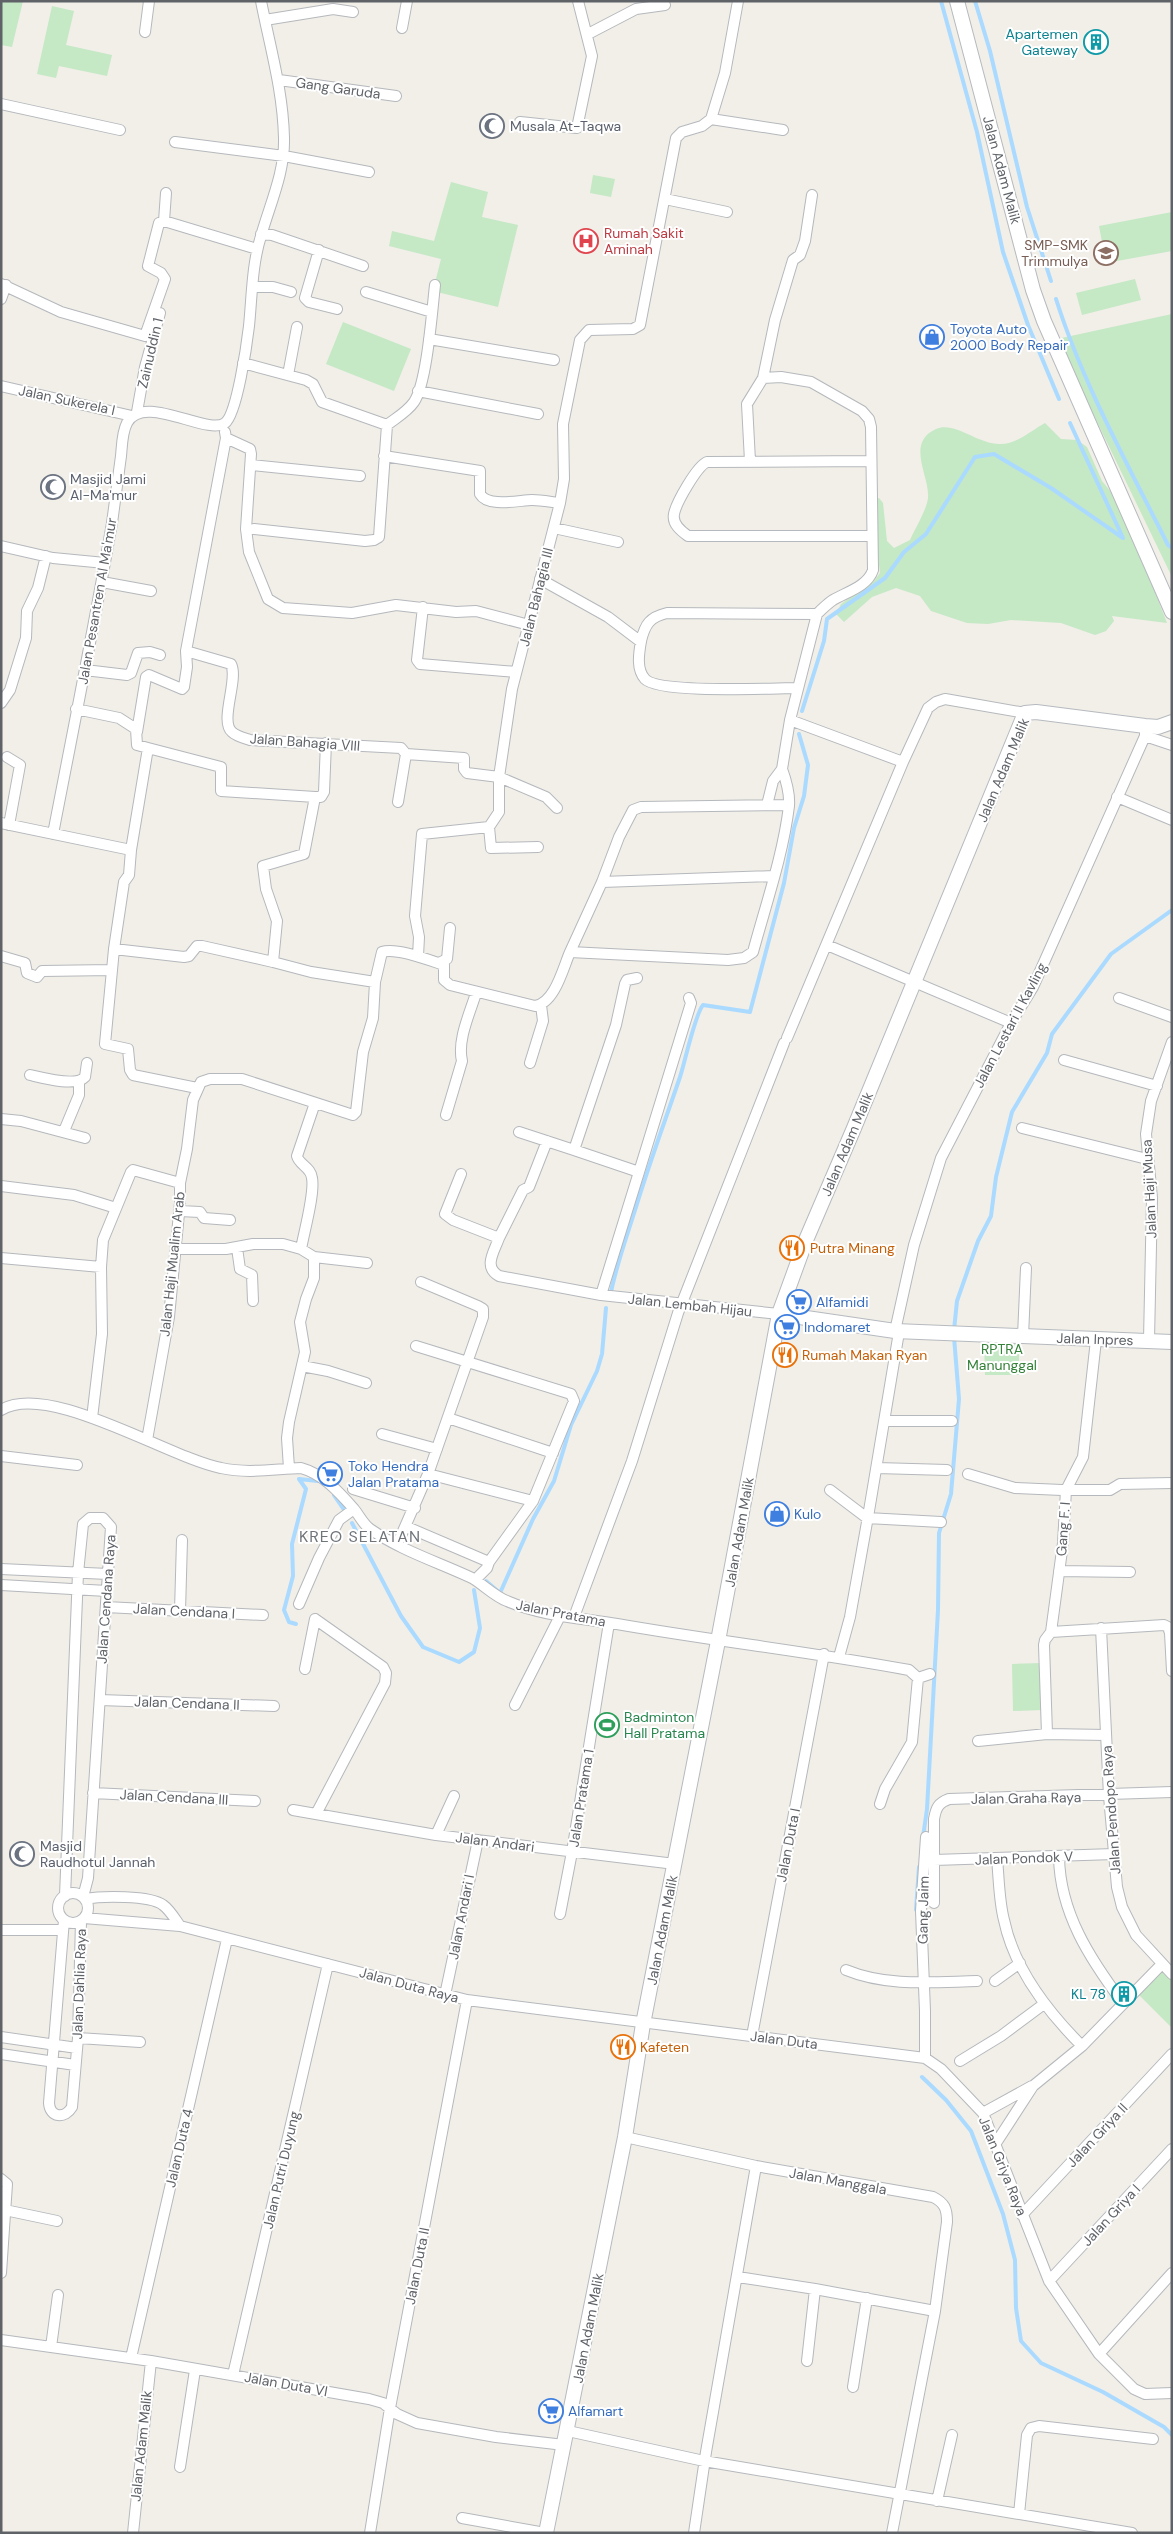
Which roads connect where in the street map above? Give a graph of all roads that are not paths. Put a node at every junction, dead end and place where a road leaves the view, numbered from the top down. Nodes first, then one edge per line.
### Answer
1 (149, 1) edge
2 (262, 1) edge
3 (407, 1) edge
4 (578, 1) edge
5 (738, 1) edge
6 (956, 1) edge
7 (665, 5) dead end
8 (353, 12) dead end
9 (265, 20) junction
10 (402, 28) dead end
11 (145, 32) dead end
12 (588, 34) junction
13 (279, 80) junction
14 (396, 96) dead end
15 (1, 104) edge
16 (711, 119) junction
17 (520, 122) dead end
18 (120, 130) dead end
19 (783, 130) dead end
20 (175, 142) dead end
21 (284, 156) junction
22 (369, 172) dead end
23 (166, 193) dead end
24 (812, 195) dead end
25 (665, 199) junction
26 (727, 212) dead end
27 (164, 222) junction
28 (261, 234) junction
29 (258, 249) junction
30 (319, 250) junction
31 (363, 266) dead end
32 (4, 285) edge
33 (435, 285) dead end
34 (254, 287) junction
35 (291, 292) dead end
36 (366, 292) dead end
37 (159, 296) junction
38 (1, 299) edge
39 (336, 308) dead end
40 (432, 312) junction
41 (298, 328) dead end
42 (429, 338) junction
43 (554, 360) dead end
44 (243, 363) junction
45 (288, 375) junction
46 (763, 378) junction
47 (1, 386) edge
48 (418, 391) junction
49 (135, 414) junction
50 (538, 414) dead end
51 (223, 424) junction
52 (388, 425) junction
53 (226, 438) junction
54 (384, 456) junction
55 (750, 461) junction
56 (871, 461) junction
57 (251, 465) junction
58 (360, 476) dead end
59 (560, 503) junction
60 (554, 528) junction
61 (254, 529) dead end
62 (872, 536) junction
63 (618, 542) dead end
64 (1, 546) edge
65 (46, 556) junction
66 (105, 563) junction
67 (540, 580) junction
68 (102, 582) junction
69 (151, 591) dead end
70 (423, 607) junction
71 (1172, 612) edge
72 (818, 614) junction
73 (529, 625) junction
74 (641, 642) junction
75 (186, 651) junction
76 (160, 655) dead end
77 (85, 670) junction
78 (516, 672) junction
79 (798, 688) junction
80 (1, 703) edge
81 (76, 709) junction
82 (1025, 713) junction
83 (790, 720) junction
84 (1172, 722) edge
85 (1145, 731) junction
86 (137, 732) junction
87 (326, 744) junction
88 (1172, 745) edge
89 (148, 748) junction
90 (406, 754) junction
91 (7, 757) dead end
92 (903, 762) junction
93 (782, 769) junction
94 (500, 777) junction
95 (315, 797) junction
96 (1117, 797) junction
97 (398, 802) dead end
98 (768, 805) junction
99 (789, 805) junction
100 (557, 808) dead end
101 (1172, 820) edge
102 (5, 824) edge
103 (489, 827) junction
104 (53, 834) junction
105 (131, 846) junction
106 (538, 847) dead end
107 (774, 876) junction
108 (602, 882) junction
109 (450, 928) dead end
110 (827, 945) junction
111 (114, 949) junction
112 (570, 952) junction
113 (1, 956) edge
114 (418, 956) junction
115 (273, 962) junction
116 (439, 963) junction
117 (112, 970) junction
118 (637, 978) dead end
119 (375, 982) junction
120 (914, 984) junction
121 (476, 993) junction
122 (689, 998) dead end
123 (1119, 998) dead end
124 (541, 1005) junction
125 (1172, 1016) edge
126 (1011, 1023) junction
127 (1172, 1042) edge
128 (1064, 1060) dead end
129 (87, 1063) dead end
130 (530, 1063) dead end
131 (30, 1075) dead end
132 (79, 1082) junction
133 (1156, 1086) junction
134 (197, 1088) junction
135 (315, 1103) junction
136 (446, 1115) dead end
137 (1, 1119) edge
138 (1022, 1128) dead end
139 (64, 1131) junction
140 (519, 1132) dead end
141 (85, 1138) dead end
142 (547, 1141) junction
143 (574, 1150) junction
144 (1147, 1160) junction
145 (639, 1172) junction
146 (461, 1174) dead end
147 (180, 1183) junction
148 (1, 1186) edge
149 (116, 1208) junction
150 (180, 1211) junction
151 (230, 1220) dead end
152 (499, 1238) junction
153 (236, 1248) junction
154 (176, 1249) junction
155 (301, 1249) junction
156 (314, 1257) junction
157 (1, 1259) edge
158 (367, 1263) dead end
159 (101, 1267) junction
160 (1026, 1268) dead end
161 (420, 1282) dead end
162 (601, 1295) junction
163 (253, 1301) dead end
164 (681, 1304) junction
165 (779, 1314) junction
166 (897, 1332) junction
167 (1023, 1336) junction
168 (1096, 1340) junction
169 (1149, 1340) junction
170 (1172, 1342) edge
171 (416, 1346) dead end
172 (466, 1362) junction
173 (302, 1366) junction
174 (366, 1383) dead end
175 (1, 1410) edge
176 (92, 1418) junction
177 (448, 1418) junction
178 (885, 1421) junction
179 (952, 1421) dead end
180 (382, 1434) dead end
181 (147, 1440) junction
182 (437, 1449) junction
183 (553, 1453) junction
184 (1, 1456) edge
185 (77, 1465) dead end
186 (289, 1468) junction
187 (877, 1468) junction
188 (947, 1470) dead end
189 (428, 1474) junction
190 (968, 1474) dead end
191 (1172, 1483) edge
192 (353, 1489) dead end
193 (830, 1490) dead end
194 (1066, 1490) junction
195 (533, 1501) junction
196 (415, 1508) junction
197 (354, 1509) junction
198 (867, 1518) junction
199 (940, 1522) dead end
200 (407, 1527) junction
201 (182, 1540) dead end
202 (398, 1545) junction
203 (489, 1562) junction
204 (1, 1569) edge
205 (1059, 1571) junction
206 (1130, 1572) dead end
207 (78, 1573) junction
208 (108, 1574) junction
209 (475, 1580) junction
210 (1, 1586) edge
211 (77, 1590) junction
212 (107, 1591) junction
213 (300, 1604) dead end
214 (106, 1607) junction
215 (180, 1611) junction
216 (263, 1615) dead end
217 (560, 1616) junction
218 (574, 1617) junction
219 (609, 1623) junction
220 (1101, 1628) junction
221 (1051, 1632) junction
222 (718, 1642) junction
223 (824, 1654) junction
224 (840, 1657) junction
225 (305, 1669) dead end
226 (1172, 1670) edge
227 (930, 1674) dead end
228 (918, 1678) junction
229 (100, 1700) junction
230 (515, 1705) dead end
231 (274, 1706) dead end
232 (1048, 1734) junction
233 (1106, 1736) junction
234 (978, 1741) dead end
235 (1172, 1792) edge
236 (94, 1793) junction
237 (454, 1796) dead end
238 (1110, 1796) junction
239 (255, 1801) dead end
240 (880, 1804) dead end
241 (293, 1810) dead end
242 (316, 1814) junction
243 (436, 1835) junction
244 (926, 1838) dead end
245 (478, 1840) junction
246 (572, 1852) junction
247 (1114, 1854) junction
248 (1059, 1857) junction
249 (997, 1859) junction
250 (934, 1860) junction
251 (675, 1864) junction
252 (65, 1896) junction
253 (84, 1898) junction
254 (934, 1903) dead end
255 (560, 1914) dead end
256 (83, 1919) junction
257 (63, 1925) junction
258 (180, 1926) junction
259 (1, 1930) edge
260 (224, 1938) junction
261 (1020, 1963) junction
262 (328, 1964) junction
263 (1162, 1964) junction
264 (846, 1970) dead end
265 (1172, 1974) edge
266 (994, 1981) dead end
267 (977, 1982) dead end
268 (923, 1983) junction
269 (445, 1995) junction
270 (467, 2000) junction
271 (1123, 2003) junction
272 (1044, 2004) junction
273 (643, 2024) junction
274 (752, 2036) junction
275 (1, 2037) edge
276 (140, 2042) dead end
277 (77, 2043) junction
278 (55, 2045) junction
279 (1082, 2046) junction
280 (1, 2054) edge
281 (1172, 2054) edge
282 (925, 2058) junction
283 (960, 2061) dead end
284 (53, 2063) junction
285 (75, 2065) junction
286 (1033, 2086) junction
287 (983, 2113) junction
288 (625, 2137) junction
289 (996, 2143) junction
290 (1172, 2149) edge
291 (756, 2166) junction
292 (1, 2180) edge
293 (6, 2210) junction
294 (1022, 2215) junction
295 (57, 2221) dead end
296 (1, 2273) edge
297 (1172, 2273) edge
298 (738, 2278) junction
299 (1050, 2281) junction
300 (816, 2289) junction
301 (58, 2295) dead end
302 (867, 2298) junction
303 (935, 2311) junction
304 (1, 2340) edge
305 (51, 2347) junction
306 (1099, 2354) junction
307 (131, 2358) junction
308 (151, 2361) junction
309 (807, 2361) dead end
310 (196, 2370) junction
311 (233, 2375) junction
312 (853, 2387) dead end
313 (1172, 2393) edge
314 (390, 2408) junction
315 (568, 2431) junction
316 (952, 2435) dead end
317 (1154, 2439) dead end
318 (564, 2445) junction
319 (704, 2461) junction
320 (180, 2467) dead end
321 (899, 2494) junction
322 (937, 2501) junction
323 (1019, 2514) junction
324 (462, 2518) dead end
325 (133, 2532) edge
326 (370, 2533) edge
327 (546, 2533) edge
328 (694, 2533) edge
329 (892, 2533) edge
330 (1132, 2533) edge

1 - 11 street
2 - 9 street
3 - 10 street
4 - 12 street
5 - 16 street
6 - 71 street, Jalan Adam Malik
7 - 12 street
8 - 9 street
9 - 13 street
12 - 17 street
13 - 14 street, Gang Garuda
13 - 21 street
15 - 18 street
16 - 19 street
16 - 25 street
20 - 21 street
21 - 22 street
21 - 28 street
23 - 27 street
24 - 46 street
25 - 26 street
25 - 59 street, Jalan Bahagia III
27 - 29 street
27 - 37 street, Zainuddin 1
28 - 29 street
28 - 30 street
29 - 34 street
30 - 31 street
30 - 39 street
32 - 37 street, Zainuddin 1
32 - 38 street
33 - 40 street
34 - 35 street
34 - 44 street
36 - 40 street
37 - 49 street, Zainuddin 1
40 - 42 street
41 - 45 street
42 - 43 street
42 - 48 street
44 - 45 street
44 - 51 street
45 - 52 street
46 - 55 street
46 - 56 street
47 - 49 street, Jalan Sukerela I
48 - 50 street
48 - 52 street
49 - 51 street
49 - 66 street, Jalan Pesantren Al Ma'mur
51 - 53 street
52 - 54 street
53 - 57 street
53 - 75 street
54 - 59 street
54 - 61 street
55 - 56 street
55 - 62 street
56 - 62 street
57 - 58 street
57 - 70 street
59 - 60 street, Jalan Bahagia III
60 - 63 street
60 - 67 street, Jalan Bahagia III
62 - 72 street
64 - 65 street
65 - 66 street
65 - 80 street
66 - 68 street, Jalan Pesantren Al Ma'mur
67 - 73 street, Jalan Bahagia III
67 - 74 street
68 - 69 street
68 - 77 street, Jalan Pesantren Al Ma'mur
70 - 73 street
70 - 78 street
72 - 74 street
72 - 79 street
73 - 78 street, Jalan Bahagia III
74 - 79 street
75 - 86 street
75 - 87 street, Jalan Bahagia VIII
76 - 77 street
77 - 81 street, Jalan Pesantren Al Ma'mur
78 - 94 street, Jalan Bahagia III
79 - 83 street
81 - 86 street
81 - 104 street, Jalan Pesantren Al Ma'mur
82 - 85 street, Jalan Adam Malik
82 - 92 street
82 - 120 street, Jalan Adam Malik
83 - 92 street
83 - 93 street
84 - 85 street, Jalan Adam Malik
85 - 88 street
85 - 96 street, Jalan Lestari II Kavling
86 - 89 street
87 - 90 street, Jalan Bahagia VIII
87 - 95 street
89 - 95 street
89 - 105 street
90 - 94 street, Jalan Bahagia VIII
90 - 97 street
91 - 102 street
92 - 110 street
93 - 98 street
93 - 99 street
94 - 100 street
94 - 103 street, Jalan Bahagia III
95 - 115 street
96 - 101 street
96 - 126 street, Jalan Lestari II Kavling
98 - 99 street
98 - 108 street
99 - 107 street
102 - 104 street
103 - 106 street
103 - 114 street
104 - 105 street
105 - 111 street
107 - 108 street
107 - 112 street
108 - 112 street
109 - 116 street
110 - 120 street
110 - 164 street
111 - 115 street
111 - 117 street
112 - 124 street
113 - 117 street
114 - 116 street
114 - 119 street
115 - 119 street
116 - 121 street
117 - 134 street
118 - 143 street
119 - 135 street
120 - 126 street
120 - 165 street, Jalan Adam Malik
121 - 124 street
121 - 136 street
122 - 145 street
123 - 125 street
124 - 130 street
126 - 166 street, Jalan Lestari II Kavling
127 - 133 street, Jalan Haji Musa
128 - 133 street
129 - 132 street
131 - 132 street
132 - 139 street
133 - 144 street, Jalan Haji Musa
134 - 135 street
134 - 147 street, Jalan Haji Mualim Arab
135 - 155 street
137 - 139 street
138 - 144 street
139 - 141 street
140 - 142 street
142 - 143 street
142 - 152 street
143 - 145 street
144 - 169 street, Jalan Haji Musa
145 - 162 street
146 - 152 street
147 - 149 street
147 - 150 street, Jalan Haji Mualim Arab
148 - 149 street
149 - 159 street
150 - 151 street
150 - 154 street, Jalan Haji Mualim Arab
152 - 162 street, Jalan Lembah Hijau
153 - 154 street
153 - 155 street
153 - 163 street
154 - 181 street, Jalan Haji Mualim Arab
155 - 156 street
156 - 158 street
156 - 173 street
157 - 159 street
159 - 176 street
160 - 167 street
161 - 172 street
162 - 164 street, Jalan Lembah Hijau
164 - 165 street, Jalan Lembah Hijau
164 - 218 street
165 - 166 street, Jalan Inpres
165 - 222 street, Jalan Adam Malik
166 - 167 street, Jalan Inpres
166 - 178 street, Jalan Lestari II Kavling
167 - 168 street, Jalan Inpres
168 - 169 street, Jalan Inpres
168 - 194 street, Gang F. I
169 - 170 street, Jalan Inpres
171 - 172 street
172 - 177 street
172 - 183 street
173 - 174 street
173 - 186 street
175 - 176 street, Jalan Pratama
176 - 181 street, Jalan Pratama
177 - 182 street
177 - 183 street
178 - 179 street
178 - 187 street, Jalan Lestari II Kavling
180 - 182 street
181 - 186 street, Jalan Pratama
182 - 189 street
183 - 195 street
184 - 185 street
186 - 197 street, Jalan Pratama
187 - 188 street
187 - 198 street, Jalan Lestari II Kavling
189 - 195 street
189 - 196 street
190 - 194 street
191 - 194 street
192 - 196 street
193 - 198 street
194 - 205 street, Gang F. I
195 - 203 street
196 - 200 street
197 - 202 street, Jalan Pratama
197 - 213 street
198 - 199 street
198 - 224 street, Jalan Lestari II Kavling
200 - 202 street
200 - 203 street
201 - 215 street
202 - 209 street, Jalan Pratama
203 - 209 street
204 - 207 street
205 - 206 street
205 - 221 street, Gang F. I
207 - 208 street
207 - 208 street, Jalan Cendana Raya
207 - 211 street, Jalan Cendana Raya
208 - 212 street, Jalan Cendana Raya
209 - 217 street, Jalan Pratama
210 - 211 street
211 - 212 street
211 - 252 street, Jalan Cendana Raya
212 - 214 street, Jalan Cendana Raya
214 - 215 street, Jalan Cendana I
214 - 229 street, Jalan Cendana Raya
215 - 216 street, Jalan Cendana I
217 - 218 street, Jalan Pratama
217 - 230 street
218 - 219 street, Jalan Pratama
219 - 222 street, Jalan Pratama
219 - 246 street, Jalan Pratama 1
220 - 221 street
220 - 226 street
220 - 233 street, Jalan Pendopo Raya
221 - 232 street, Gang F. I
222 - 223 street, Jalan Pratama
222 - 251 street, Jalan Adam Malik
223 - 224 street, Jalan Pratama
223 - 274 street, Jalan Duta I
224 - 228 street, Jalan Pratama
225 - 242 street
227 - 228 street
228 - 240 street
229 - 231 street, Jalan Cendana II
229 - 236 street, Jalan Cendana Raya
232 - 233 street
232 - 234 street
233 - 238 street, Jalan Pendopo Raya
235 - 238 street, Jalan Graha Raya
236 - 239 street, Jalan Cendana III
236 - 253 street, Jalan Cendana Raya
237 - 243 street
238 - 247 street, Jalan Pendopo Raya
238 - 250 street, Jalan Graha Raya
241 - 242 street, Jalan Andari
242 - 243 street, Jalan Andari
243 - 245 street, Jalan Andari
244 - 268 street, Gang Jaim
245 - 246 street, Jalan Andari
245 - 269 street, Jalan Andari I
246 - 251 street, Jalan Andari
246 - 255 street, Jalan Pratama 1
247 - 248 street, Jalan Pondok V
247 - 263 street, Jalan Pendopo Raya
248 - 249 street, Jalan Pondok V
248 - 271 street
249 - 250 street, Jalan Pondok V
249 - 261 street
250 - 254 street
251 - 273 street, Jalan Adam Malik
252 - 253 street
252 - 257 street
253 - 256 street
253 - 258 street
256 - 257 street
256 - 258 street, Jalan Duta Raya
256 - 277 street, Jalan Dahlia Raya
257 - 259 street
257 - 278 street, Jalan Dahlia Raya
258 - 260 street, Jalan Duta Raya
260 - 262 street, Jalan Duta Raya
260 - 307 street, Jalan Duta 4
261 - 266 street
261 - 272 street
262 - 269 street, Jalan Duta Raya
262 - 311 street, Jalan Putri Duyung
263 - 265 street, Jalan Pendopo Raya
263 - 271 street
264 - 268 street
267 - 268 street
268 - 282 street
269 - 270 street, Jalan Duta Raya
270 - 273 street, Jalan Duta Raya
270 - 314 street, Jalan Duta II
271 - 279 street
272 - 279 street
272 - 283 street
273 - 274 street, Jalan Duta
273 - 288 street, Jalan Adam Malik
274 - 282 street, Jalan Duta
275 - 278 street, Jalan Dahlia Raya
276 - 277 street
277 - 278 street, Jalan Dahlia Raya
277 - 285 street, Jalan Dahlia Raya
278 - 284 street, Jalan Dahlia Raya
279 - 286 street
280 - 284 street
281 - 294 street, Jalan Griya II
282 - 287 street, Jalan Griya Raya
284 - 285 street
284 - 285 street, Jalan Dahlia Raya
286 - 287 street
286 - 289 street
287 - 289 street, Jalan Griya Raya
288 - 291 street, Jalan Manggala
288 - 315 street, Jalan Adam Malik
289 - 294 street, Jalan Griya Raya
290 - 299 street, Jalan Griya I
291 - 298 street
291 - 303 street, Jalan Manggala
292 - 293 street
293 - 295 street
293 - 296 street
294 - 299 street, Jalan Griya Raya
297 - 306 street
298 - 300 street
298 - 319 street
299 - 306 street, Jalan Griya Raya
300 - 302 street
300 - 309 street
301 - 305 street
302 - 303 street
302 - 312 street
303 - 321 street, Jalan Manggala
304 - 305 street, Jalan Duta VI
305 - 307 street, Jalan Duta VI
306 - 313 street, Jalan Griya Raya
307 - 308 street, Jalan Duta VI
308 - 310 street, Jalan Duta VI
308 - 325 street, Jalan Adam Malik
310 - 311 street, Jalan Duta VI
310 - 320 street
311 - 314 street, Jalan Duta VI
314 - 318 street, Jalan Duta VI
314 - 326 street, Jalan Duta II
315 - 318 street, Jalan Adam Malik
315 - 319 street
316 - 322 street
317 - 323 street
318 - 327 street, Jalan Adam Malik
319 - 321 street
319 - 328 street
321 - 322 street
321 - 329 street, Jalan Manggala
322 - 323 street
323 - 330 street
324 - 327 street

